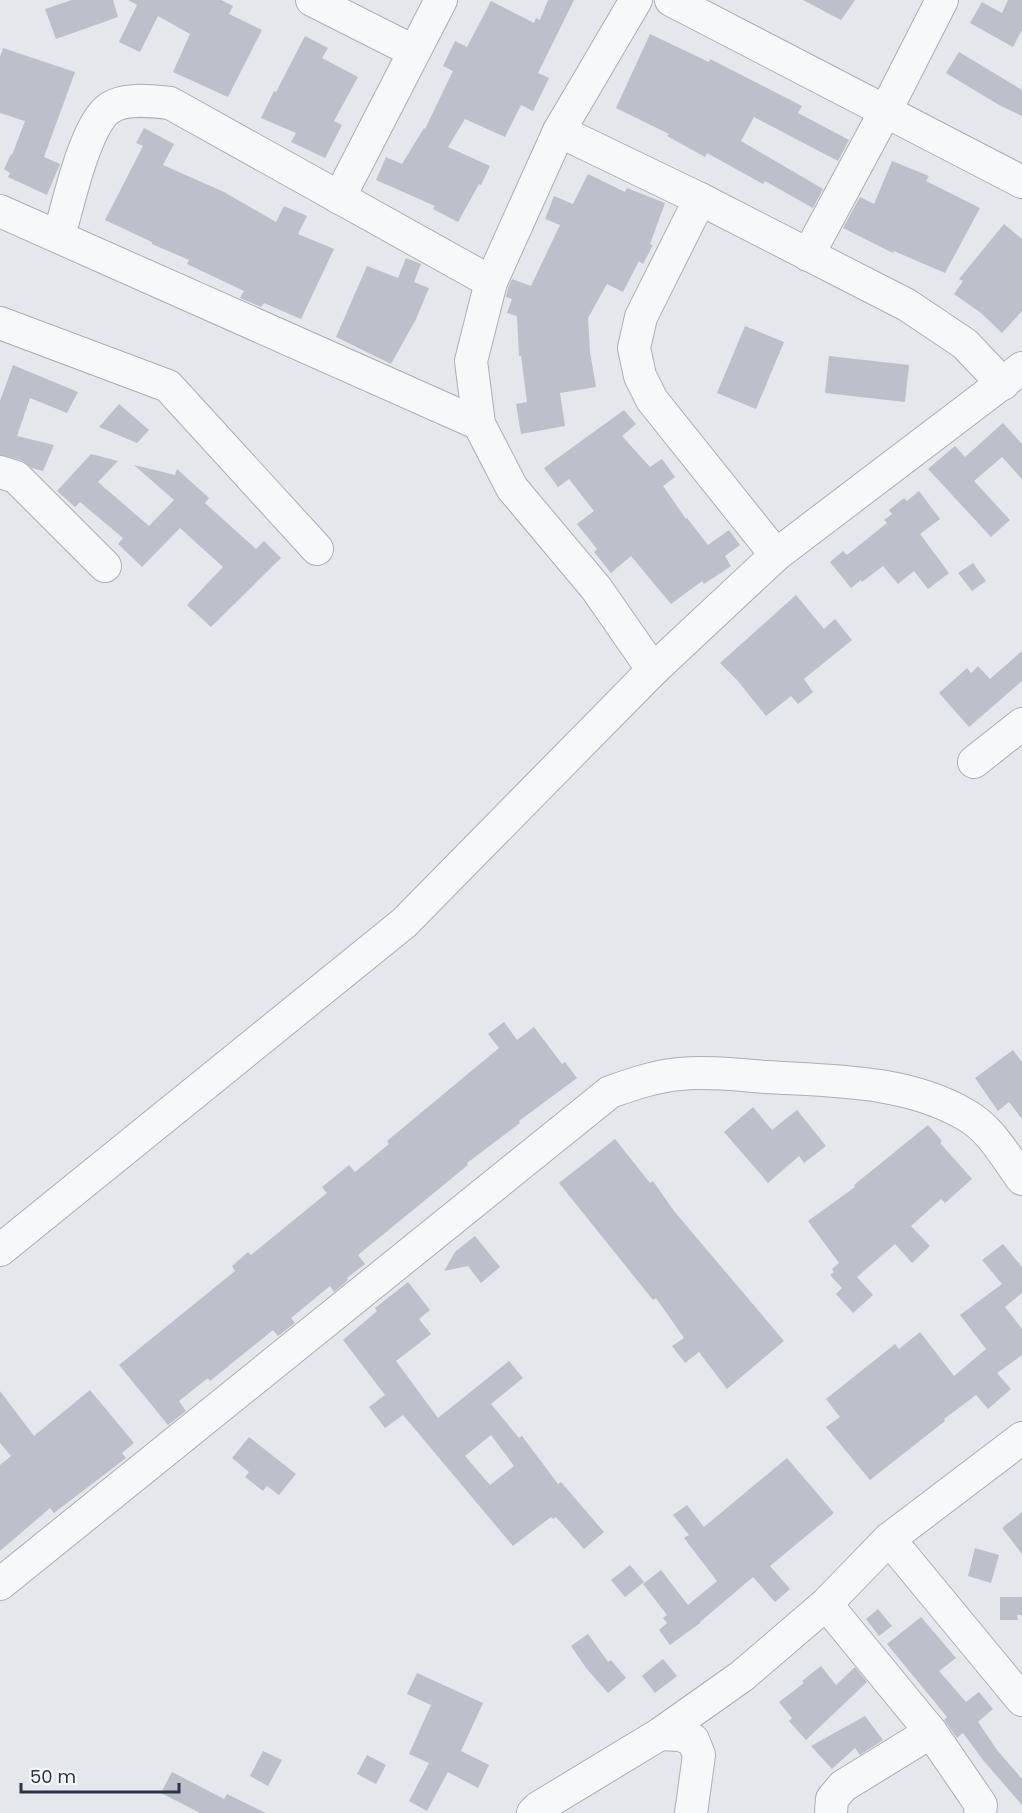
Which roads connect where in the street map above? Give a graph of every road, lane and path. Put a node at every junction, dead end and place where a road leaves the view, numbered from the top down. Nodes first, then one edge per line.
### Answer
1 (312, 0) edge
2 (441, 0) edge
3 (636, 0) edge
4 (671, 0) edge
5 (942, 0) edge
6 (413, 51) junction
7 (885, 112) junction
8 (559, 130) junction
9 (1022, 182) edge
10 (339, 198) junction
11 (700, 200) junction
12 (0, 211) edge
13 (59, 236) junction
14 (808, 255) junction
15 (491, 282) junction
16 (0, 323) edge
17 (1013, 376) edge
18 (479, 424) junction
19 (0, 472) edge
20 (317, 549) dead end
21 (776, 555) junction
22 (105, 566) dead end
23 (653, 670) junction
24 (1022, 724) edge
25 (974, 762) dead end
26 (1022, 1179) edge
27 (0, 1250) edge
28 (1022, 1438) edge
29 (889, 1539) junction
30 (0, 1584) edge
31 (826, 1604) junction
32 (1017, 1683) edge
33 (931, 1732) junction
34 (660, 1734) junction
35 (537, 1811) edge
36 (691, 1813) edge
37 (831, 1813) edge
38 (980, 1813) edge

1 - 6 street
2 - 6 street
3 - 8 street
4 - 7 street
5 - 7 street
6 - 10 street
7 - 9 street
7 - 14 street
8 - 11 street
8 - 15 street
10 - 13 street
10 - 15 street
11 - 14 street
11 - 21 street
12 - 13 street
13 - 18 street
14 - 17 street
15 - 18 street
16 - 20 street
17 - 21 street
18 - 23 street
19 - 22 street
21 - 23 street
23 - 27 street
24 - 25 street
26 - 30 street
28 - 29 street
29 - 31 street
29 - 32 street
31 - 33 street
31 - 34 street
33 - 37 street
33 - 38 street
34 - 35 street
34 - 36 street

